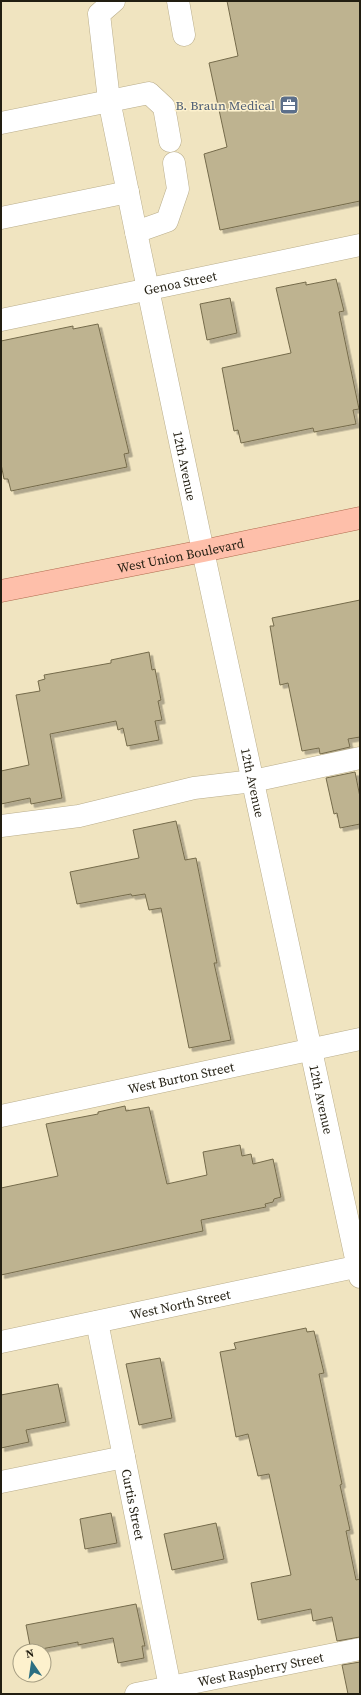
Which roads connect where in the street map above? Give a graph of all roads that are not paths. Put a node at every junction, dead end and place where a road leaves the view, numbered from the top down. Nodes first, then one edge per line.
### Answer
1 (114, 1) edge
2 (178, 1) edge
3 (184, 35) dead end
4 (109, 100) junction
5 (1, 123) edge
6 (170, 141) dead end
7 (174, 163) dead end
8 (128, 192) junction
9 (1, 218) edge
10 (136, 232) junction
11 (360, 245) edge
12 (148, 288) junction
13 (1, 320) edge
14 (360, 518) edge
15 (203, 551) junction
16 (1, 591) edge
17 (360, 758) edge
18 (252, 781) junction
19 (1, 826) edge
20 (360, 1039) edge
21 (311, 1050) junction
22 (1, 1116) edge
23 (359, 1270) edge
24 (96, 1322) junction
25 (1, 1342) edge
26 (124, 1457) junction
27 (1, 1482) edge
28 (360, 1648) edge
29 (170, 1687) junction
30 (136, 1694) edge

1 - 4 street, 12th Avenue
2 - 3 street
4 - 5 street
4 - 6 street
4 - 8 street, 12th Avenue
7 - 10 street
8 - 9 street
8 - 10 street, 12th Avenue
10 - 12 street, 12th Avenue
11 - 12 street, Genoa Street
12 - 13 street, Genoa Street
12 - 15 street, 12th Avenue
14 - 15 main road, West Union Boulevard
15 - 16 main road, West Union Boulevard
15 - 18 street, 12th Avenue
17 - 18 street
18 - 19 street
18 - 21 street, 12th Avenue
20 - 21 street, West Burton Street
21 - 22 street, West Burton Street
21 - 23 street, 12th Avenue
23 - 24 street, West North Street
24 - 25 street, West North Street
24 - 26 street, Curtis Street
26 - 27 street
26 - 29 street, Curtis Street
28 - 29 street, West Raspberry Street
29 - 30 street, West Raspberry Street

